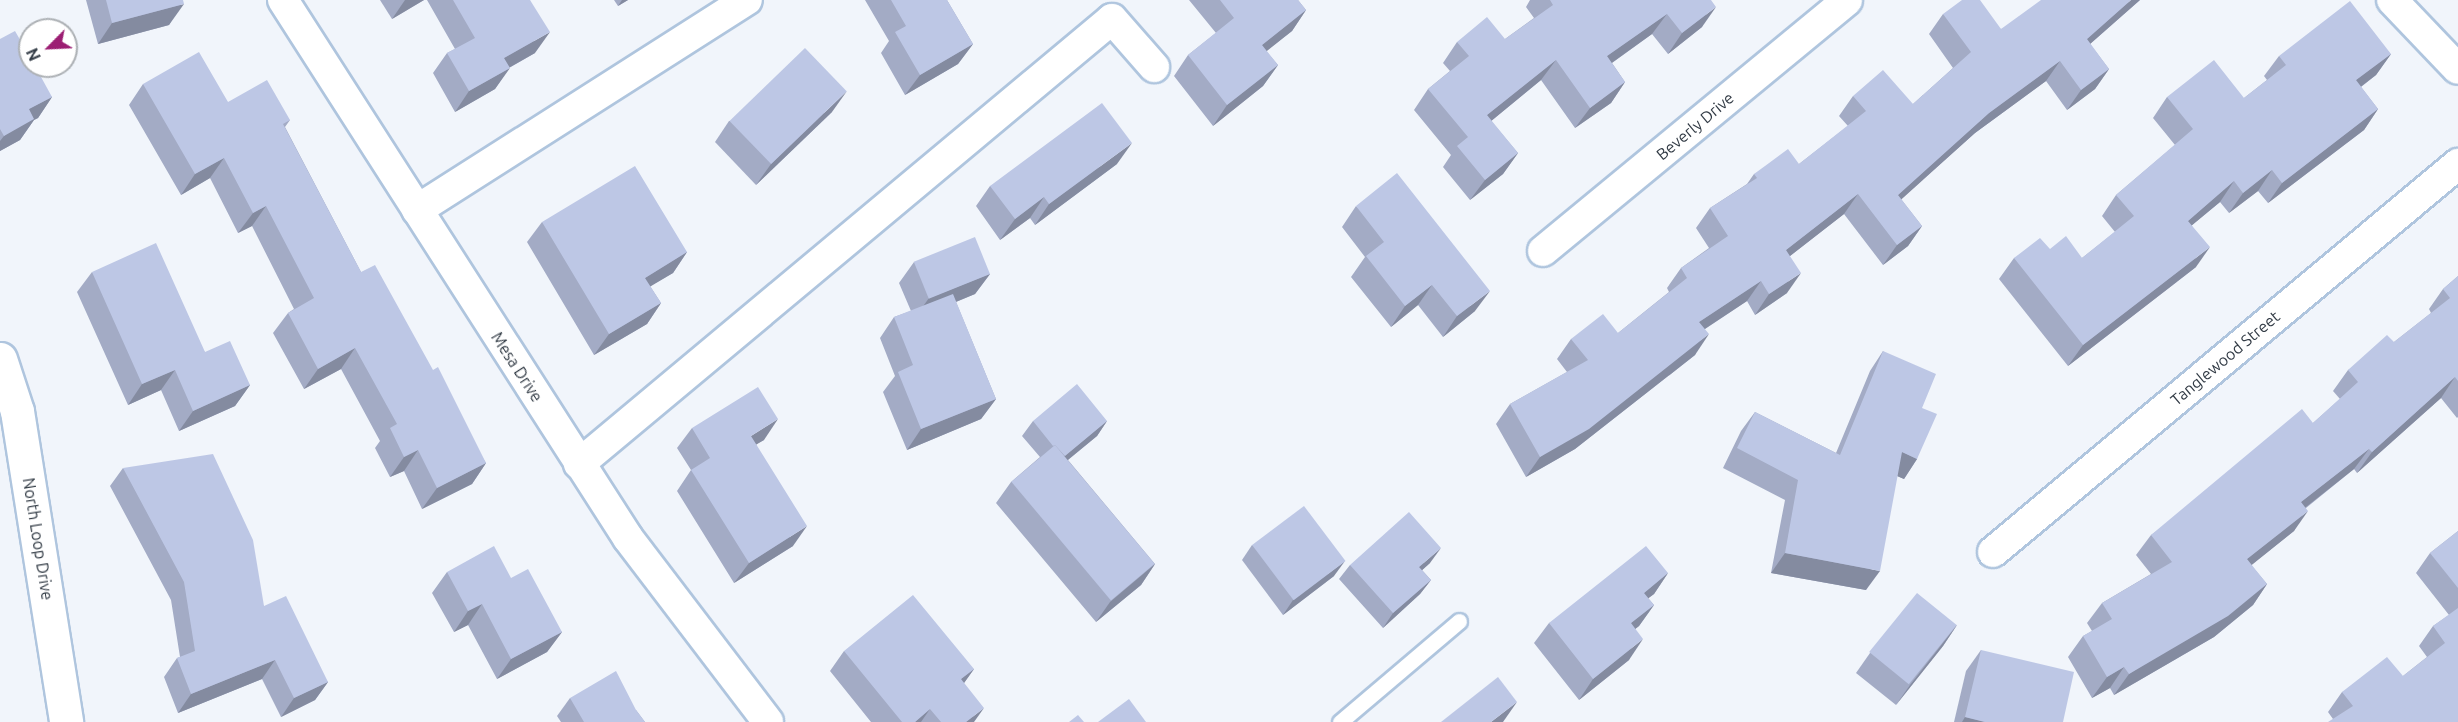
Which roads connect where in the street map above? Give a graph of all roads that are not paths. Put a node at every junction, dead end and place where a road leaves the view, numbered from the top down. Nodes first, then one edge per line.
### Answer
1 (283, 0) edge
2 (747, 0) edge
3 (1847, 0) edge
4 (2392, 0) edge
5 (1154, 67) dead end
6 (2458, 69) edge
7 (2458, 164) edge
8 (417, 210) junction
9 (1543, 251) dead end
10 (0, 358) edge
11 (579, 464) junction
12 (1993, 552) dead end
13 (1460, 621) dead end
14 (66, 722) edge
15 (768, 722) edge
16 (1340, 722) edge

1 - 8 street, Mesa Drive
2 - 8 street
3 - 9 street, Beverly Drive
4 - 6 street
5 - 11 street
7 - 12 street, Tanglewood Street
8 - 11 street, Mesa Drive
10 - 14 street, North Loop Drive
11 - 15 street, Mesa Drive
13 - 16 lane

